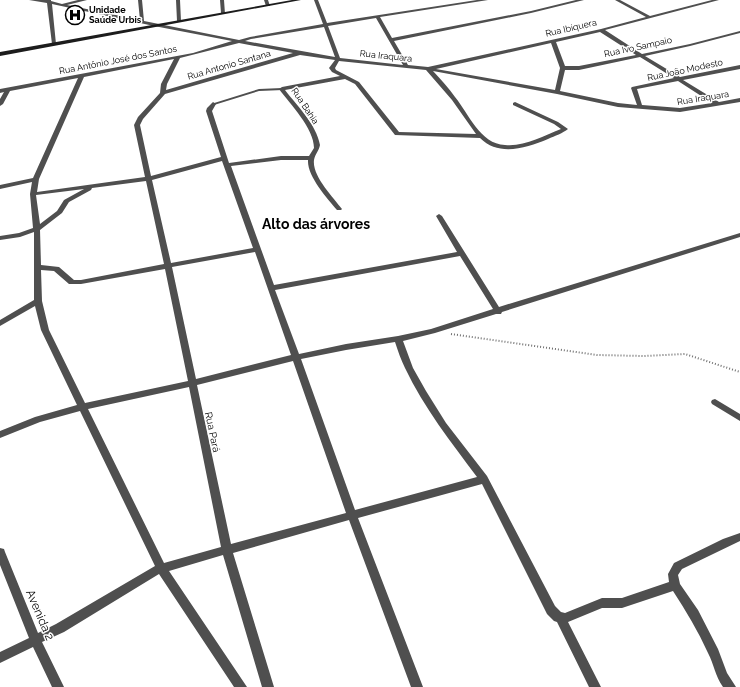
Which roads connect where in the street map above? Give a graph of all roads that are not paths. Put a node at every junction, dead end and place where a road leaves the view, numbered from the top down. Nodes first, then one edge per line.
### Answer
1 (31, 0) edge
2 (85, 0) edge
3 (140, 0) edge
4 (178, 0) edge
5 (222, 0) edge
6 (300, 0) edge
7 (316, 0) edge
8 (486, 0) edge
9 (582, 0) edge
10 (617, 0) edge
11 (717, 0) edge
12 (49, 1) edge
13 (267, 3) edge
14 (60, 5) junction
15 (223, 13) junction
16 (377, 16) junction
17 (649, 17) junction
18 (179, 21) junction
19 (142, 22) junction
20 (154, 25) junction
21 (325, 25) junction
22 (601, 30) junction
23 (740, 32) edge
24 (238, 40) junction
25 (391, 40) junction
26 (553, 40) junction
27 (54, 44) junction
28 (300, 53) junction
29 (0, 54) edge
30 (640, 55) junction
31 (178, 57) junction
32 (338, 59) junction
33 (406, 66) junction
34 (740, 66) edge
35 (563, 68) junction
36 (428, 69) junction
37 (82, 75) junction
38 (345, 77) junction
39 (679, 79) junction
40 (8, 89) junction
41 (282, 89) junction
42 (0, 91) edge
43 (557, 92) junction
44 (163, 93) junction
45 (740, 100) edge
46 (0, 104) edge
47 (213, 104) joint
48 (515, 104) dead end
49 (718, 104) junction
50 (640, 107) junction
51 (481, 136) junction
52 (311, 158) junction
53 (226, 161) junction
54 (36, 179) junction
55 (147, 179) junction
56 (0, 187) edge
57 (93, 187) junction
58 (33, 194) junction
59 (339, 209) dead end
60 (439, 216) dead end
61 (37, 229) junction
62 (740, 235) edge
63 (0, 238) edge
64 (258, 249) junction
65 (462, 253) junction
66 (168, 266) junction
67 (38, 267) junction
68 (271, 288) junction
69 (38, 301) junction
70 (498, 312) junction
71 (0, 323) edge
72 (398, 339) junction
73 (296, 357) junction
74 (191, 383) junction
75 (715, 402) dead end
76 (82, 407) junction
77 (740, 418) edge
78 (0, 435) edge
79 (484, 479) junction
80 (352, 516) junction
81 (740, 538) edge
82 (226, 550) junction
83 (0, 552) edge
84 (161, 568) junction
85 (675, 585) junction
86 (561, 618) junction
87 (36, 641) junction
88 (0, 658) edge
89 (58, 687) edge
90 (241, 687) edge
91 (268, 687) edge
92 (417, 687) edge
93 (595, 687) edge
94 (730, 687) edge

1 - 12 street, Rua Iraquara
2 - 14 street
3 - 19 street
4 - 18 street
5 - 15 street
6 - 13 street
7 - 21 street
8 - 16 street
9 - 25 street
10 - 17 street
11 - 17 street, Rua Ibiquera
12 - 14 street, Rua Iraquara
12 - 27 street
13 - 15 street
14 - 19 street, Rua Iraquara
15 - 18 street
16 - 21 street
16 - 25 street
17 - 22 street, Rua Ibiquera
18 - 20 street
19 - 20 street, Rua Iraquara
20 - 24 street, Rua Iraquara
20 - 27 street
21 - 24 street
21 - 32 street
22 - 26 street, Rua Ibiquera
22 - 30 street
23 - 30 street, Rua Ivo Sampaio
24 - 28 street, Rua Iraquara
24 - 31 street, Rua Antônio José dos Santos
25 - 33 street
26 - 35 street
26 - 36 street, Rua Ibiquera
27 - 29 street
28 - 32 street, Rua Iraquara
28 - 44 street, Rua Antonio Santana
30 - 35 street, Rua Ivo Sampaio
30 - 39 street
31 - 37 street, Rua Antônio José dos Santos
31 - 44 street
32 - 33 street, Rua Iraquara
32 - 38 street
33 - 36 street, Rua Iraquara
34 - 39 street, Rua João Modesto
35 - 43 street
36 - 43 street, Rua Iraquara
36 - 51 street
37 - 40 street, Rua Antônio José dos Santos
37 - 54 street
38 - 41 street, Rua Bahia
38 - 51 street
39 - 49 street
39 - 50 street, Rua João Modesto
40 - 42 street, Rua Antônio José dos Santos
40 - 46 street
41 - 47 lane
41 - 52 street, Rua Bahia
43 - 50 street, Rua Iraquara
44 - 55 street, Rua Pará
45 - 49 street, Rua Iraquara
47 - 53 street
48 - 51 street
49 - 50 street, Rua Iraquara
52 - 53 street
52 - 59 street, Rua Bahia
53 - 55 street
53 - 64 street
54 - 56 street
54 - 58 street
55 - 57 street
55 - 66 street, Rua Pará
57 - 58 street
57 - 61 street
58 - 61 street
60 - 65 street
61 - 63 street
61 - 67 street
62 - 70 street
64 - 66 street
64 - 68 street
65 - 68 street
65 - 70 street
66 - 67 street
66 - 74 street, Rua Pará
67 - 69 street
68 - 73 street
69 - 71 street
69 - 76 street
70 - 72 street
72 - 73 street
72 - 79 street
73 - 74 street
73 - 80 street
74 - 76 street
74 - 82 street, Rua Pará
75 - 77 street
76 - 78 street
76 - 84 street
79 - 80 street
79 - 86 street
80 - 82 street
80 - 92 street
81 - 85 street
82 - 84 street
82 - 91 street, Rua Pará
83 - 87 street, Avenida 2
84 - 87 street
84 - 90 street
85 - 86 street
85 - 94 street
86 - 93 street
87 - 88 street
87 - 89 street, Avenida 2

